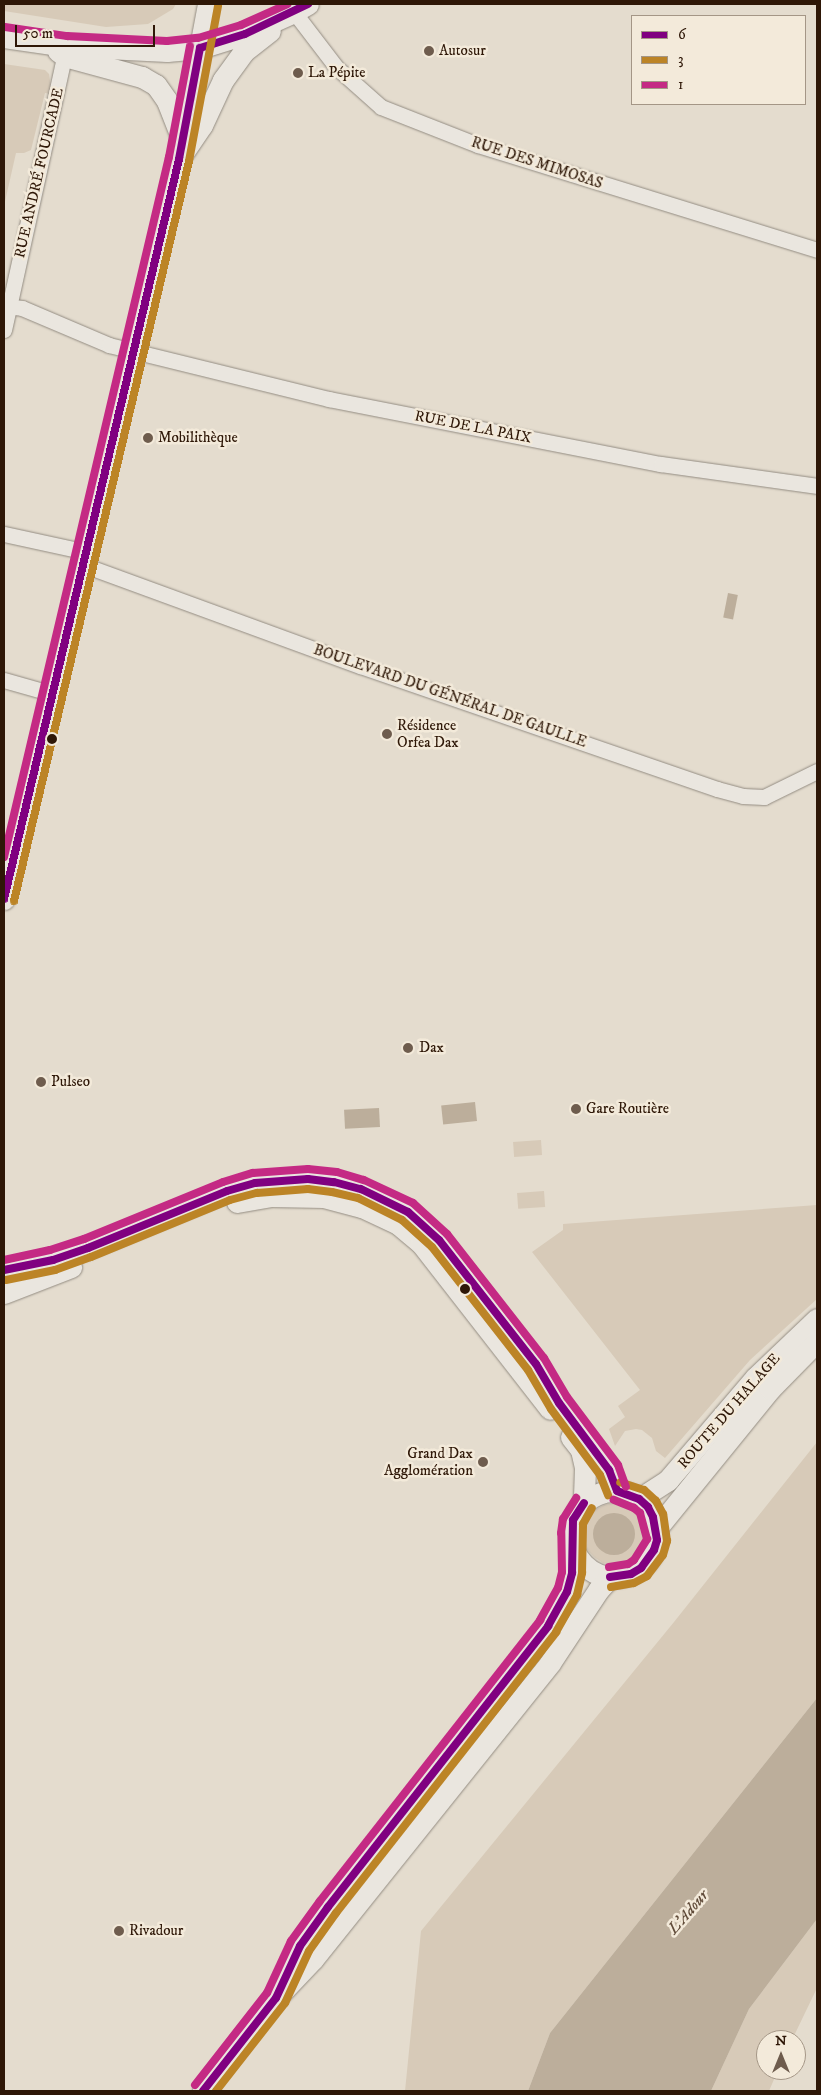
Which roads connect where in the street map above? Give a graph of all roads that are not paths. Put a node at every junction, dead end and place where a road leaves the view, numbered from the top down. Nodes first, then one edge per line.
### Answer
1 (208, 4) edge
2 (272, 4) edge
3 (301, 8) edge
4 (4, 37) edge
5 (60, 48) junction
6 (200, 48) junction
7 (181, 149) junction
8 (817, 250) edge
9 (6, 306) edge
10 (4, 330) edge
11 (133, 350) junction
12 (817, 486) edge
13 (4, 534) edge
14 (85, 558) junction
15 (4, 680) edge
16 (53, 694) junction
17 (817, 770) edge
18 (4, 898) edge
19 (4, 1270) edge
20 (4, 1294) edge
21 (817, 1319) edge
22 (817, 1341) edge
23 (617, 1491) junction
24 (639, 1499) junction
25 (584, 1503) junction
26 (656, 1528) junction
27 (573, 1549) junction
28 (610, 1577) junction
29 (276, 1998) junction
30 (203, 2091) edge

1 - 6 main road
2 - 3 main road
3 - 6 main road
3 - 7 main road
3 - 8 street, RUE DES MIMOSAS
4 - 5 main road
5 - 6 main road
5 - 7 main road
5 - 9 street, RUE ANDRÉ FOURCADE
6 - 7 main road
7 - 11 main road
9 - 10 street, RUE ANDRÉ FOURCADE
9 - 11 street, RUE DE LA PAIX
11 - 12 street, RUE DE LA PAIX
11 - 14 main road
13 - 14 street, BOULEVARD DU GÉNÉRAL DE GAULLE
14 - 16 main road
14 - 17 street, BOULEVARD DU GÉNÉRAL DE GAULLE
15 - 16 street
16 - 18 main road
19 - 23 main road
20 - 25 main road
21 - 24 main road, ROUTE DU HALAGE
22 - 26 main road, ROUTE DU HALAGE
23 - 24 main road
23 - 25 main road
24 - 26 main road
25 - 27 main road
26 - 28 main road
27 - 28 main road
27 - 29 main road
28 - 29 main road
29 - 30 main road

